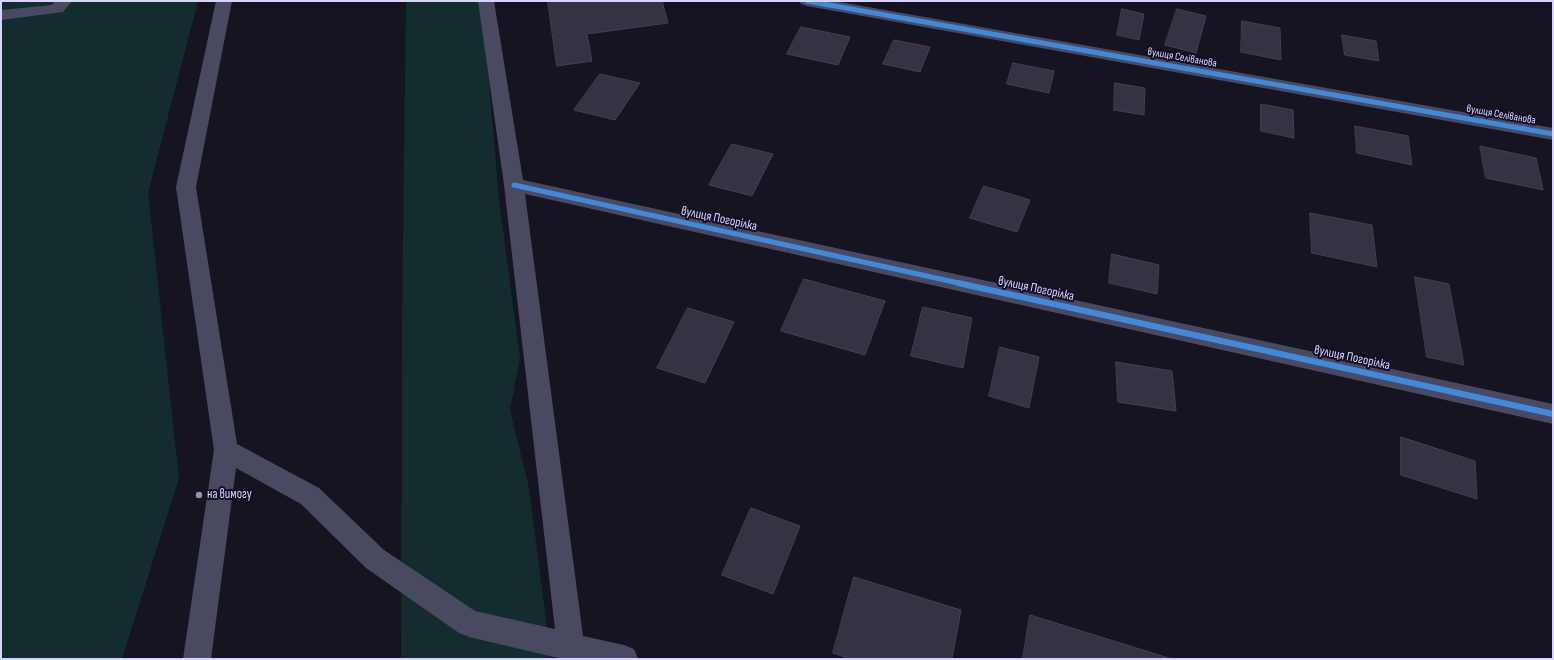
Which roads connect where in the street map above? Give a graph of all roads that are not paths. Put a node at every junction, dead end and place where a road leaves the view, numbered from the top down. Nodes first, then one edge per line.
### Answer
1 (64, 1) edge
2 (224, 1) edge
3 (486, 1) edge
4 (807, 1) edge
5 (1, 15) edge
6 (1553, 134) edge
7 (514, 185) junction
8 (1553, 414) edge
9 (226, 450) junction
10 (571, 653) edge
11 (197, 659) edge
12 (624, 659) edge

1 - 5 street
2 - 9 street
3 - 7 street
4 - 6 street, вулиця Селіванова
7 - 8 street, вулиця Погорілка
7 - 10 street
9 - 10 street
9 - 11 street
10 - 12 street

